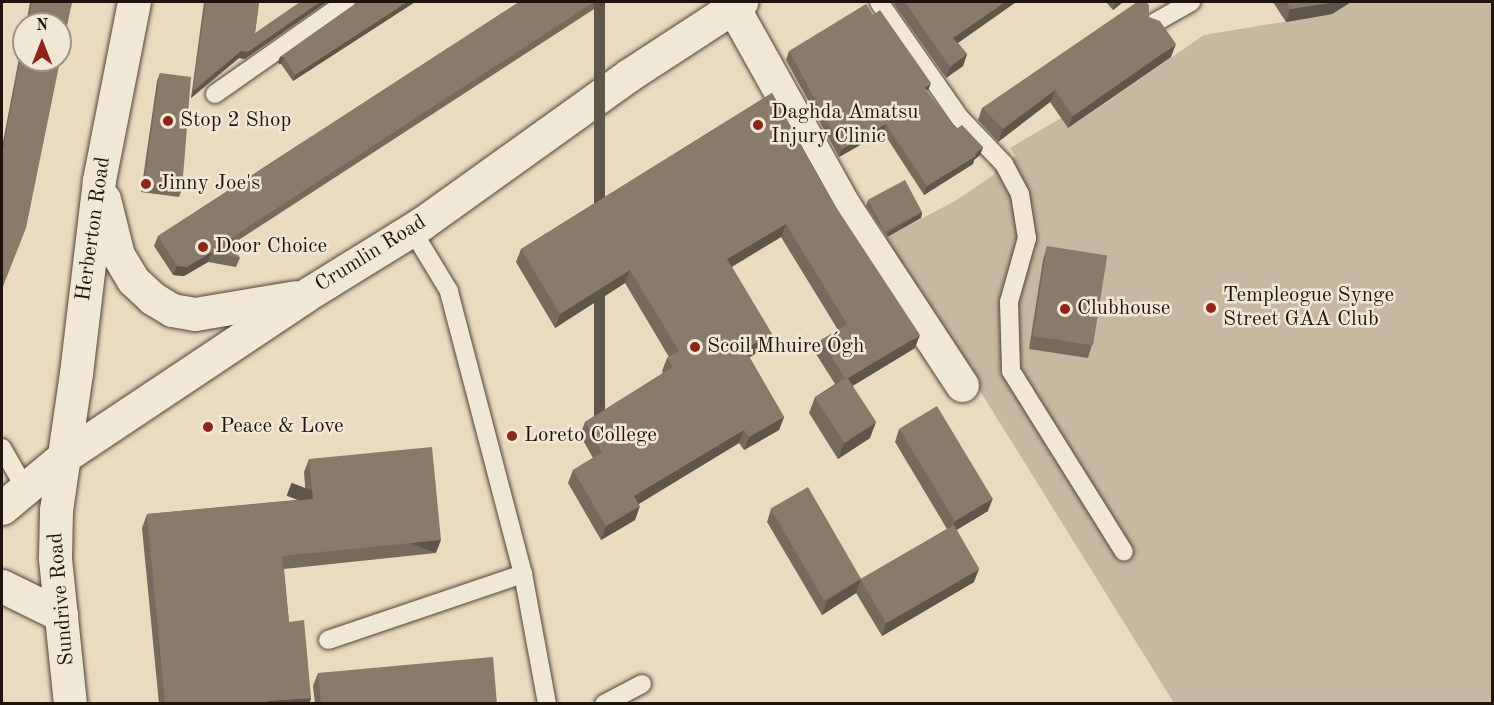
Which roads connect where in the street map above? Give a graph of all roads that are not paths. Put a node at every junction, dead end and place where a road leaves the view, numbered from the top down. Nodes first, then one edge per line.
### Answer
1 (134, 2) edge
2 (347, 2) edge
3 (879, 2) edge
4 (1191, 2) edge
5 (737, 4) edge
6 (1154, 23) edge
7 (215, 94) dead end
8 (99, 180) junction
9 (412, 230) junction
10 (306, 295) junction
11 (962, 385) dead end
12 (2, 448) edge
13 (62, 458) junction
14 (14, 498) edge
15 (1124, 552) dead end
16 (523, 574) junction
17 (2, 586) edge
18 (61, 615) junction
19 (328, 640) dead end
20 (642, 684) dead end
21 (70, 704) edge
22 (547, 704) edge
23 (604, 704) edge

1 - 8 street, Herberton Road
2 - 7 lane
3 - 15 lane
4 - 6 lane
5 - 9 street, Crumlin Road
5 - 11 street
8 - 10 street
8 - 13 street, Herberton Road
9 - 10 street, Crumlin Road
9 - 16 lane
10 - 13 street, Crumlin Road
12 - 14 lane
13 - 14 street, Crumlin Road
13 - 18 street, Sundrive Road
16 - 19 lane
16 - 22 lane
17 - 18 street
18 - 21 street, Sundrive Road
20 - 23 lane

